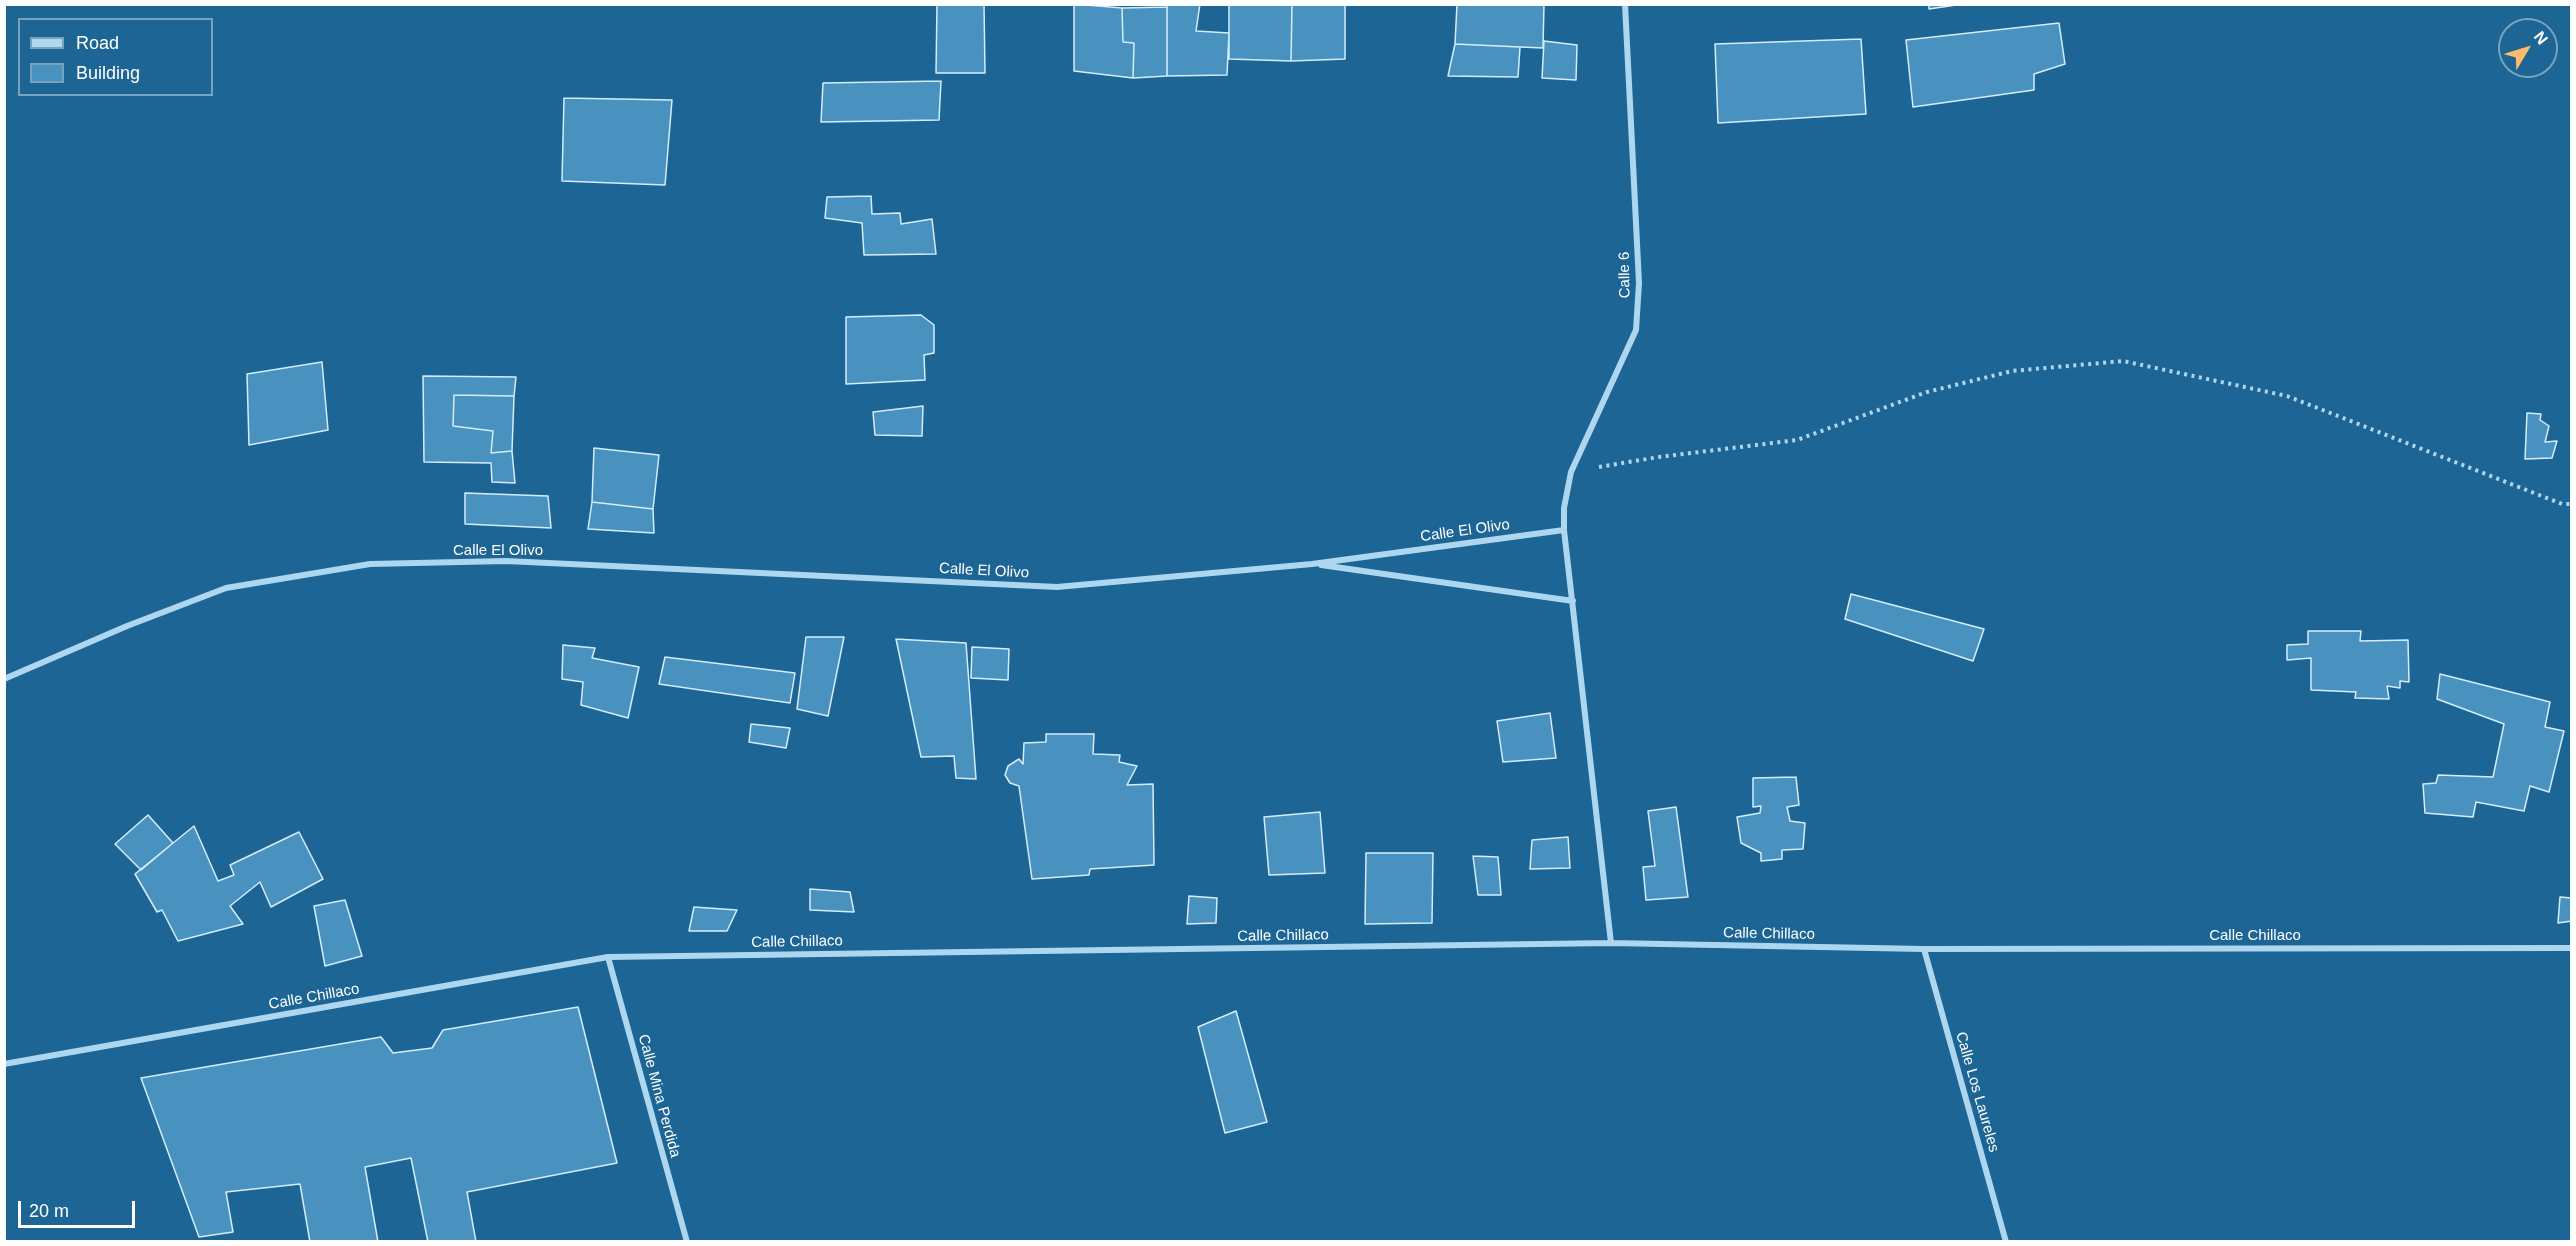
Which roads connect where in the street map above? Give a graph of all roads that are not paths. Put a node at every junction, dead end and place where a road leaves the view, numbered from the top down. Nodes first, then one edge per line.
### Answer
1 (1625, 4) edge
2 (1564, 530) junction
3 (1312, 564) junction
4 (1573, 601) junction
5 (4, 680) edge
6 (1611, 943) junction
7 (2571, 948) edge
8 (1924, 949) junction
9 (608, 957) junction
10 (4, 1064) edge
11 (687, 1242) edge
12 (2006, 1242) edge

1 - 2 street, Calle 6
2 - 3 street, Calle El Olivo
2 - 4 street
3 - 4 street
3 - 5 street, Calle El Olivo
4 - 6 street
6 - 8 street, Calle Chillaco
6 - 9 street, Calle Chillaco
7 - 8 street, Calle Chillaco
8 - 12 street, Calle Los Laureles
9 - 10 street, Calle Chillaco
9 - 11 street, Calle Mina Perdida

